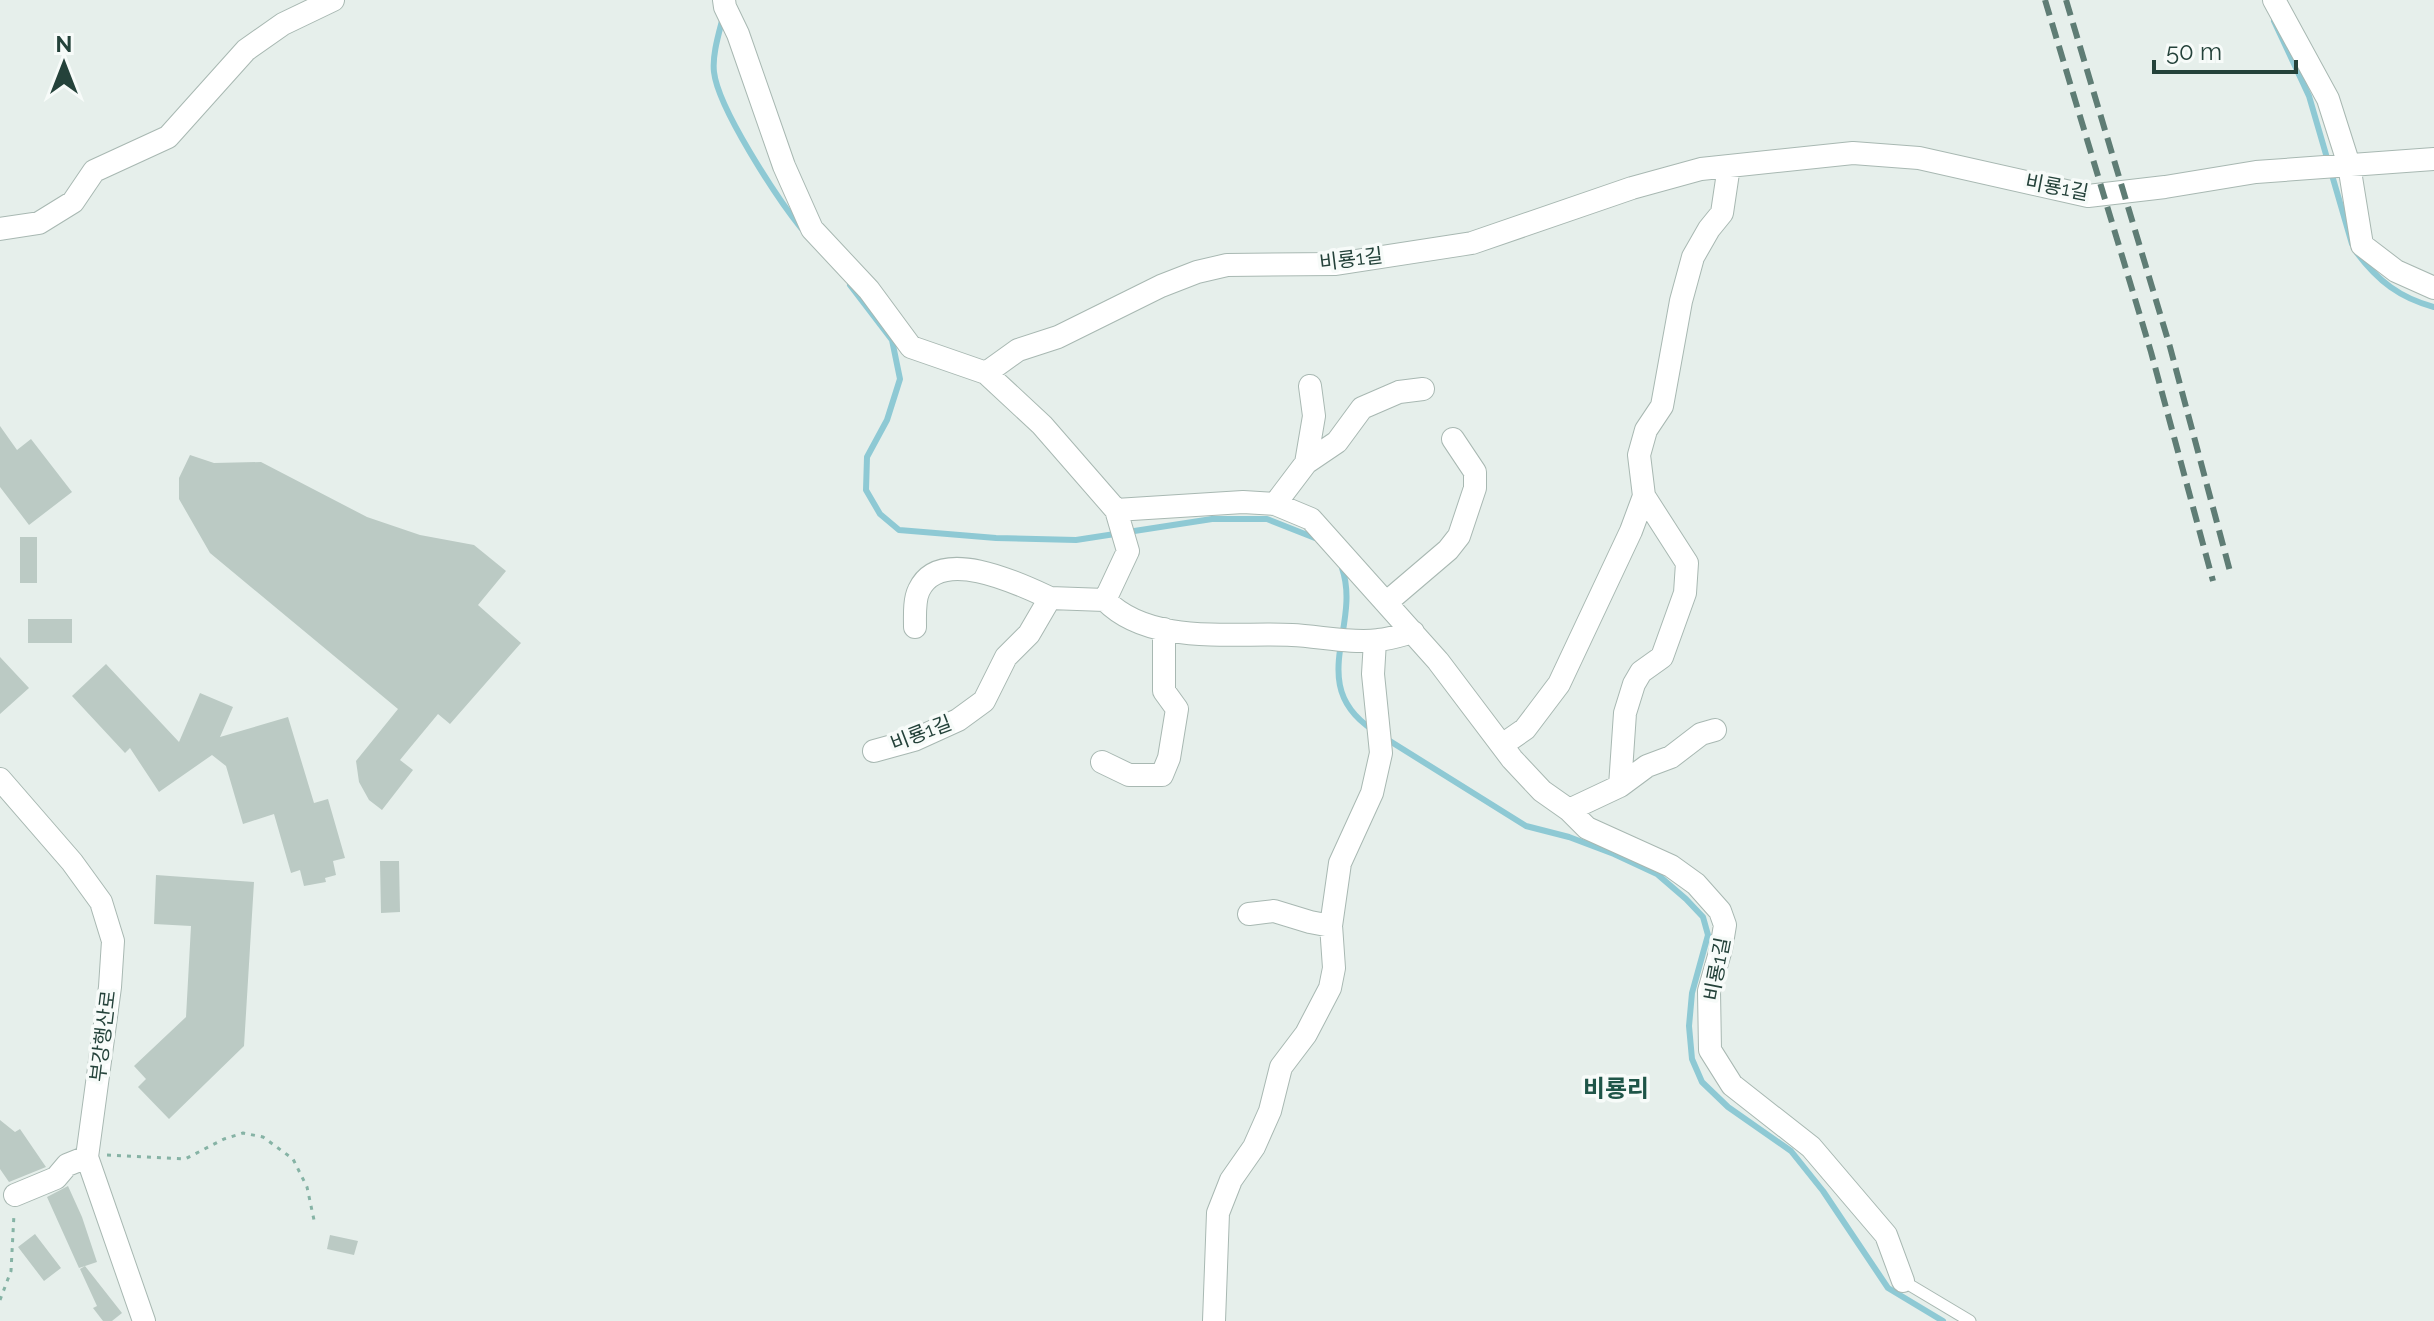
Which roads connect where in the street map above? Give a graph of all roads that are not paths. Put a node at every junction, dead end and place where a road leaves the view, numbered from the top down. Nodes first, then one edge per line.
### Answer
1 (333, 0) edge
2 (2274, 0) edge
3 (724, 4) edge
4 (2434, 159) edge
5 (2346, 165) junction
6 (1729, 166) junction
7 (0, 229) edge
8 (2434, 288) edge
9 (986, 373) junction
10 (1310, 386) dead end
11 (1423, 389) dead end
12 (1453, 439) dead end
13 (1306, 463) junction
14 (1644, 496) junction
15 (1275, 504) junction
16 (1116, 510) junction
17 (1050, 598) junction
18 (1105, 600) junction
19 (1387, 602) junction
20 (915, 627) dead end
21 (1164, 629) junction
22 (1413, 632) junction
23 (1375, 641) junction
24 (1715, 730) dead end
25 (1502, 745) junction
26 (874, 751) dead end
27 (1102, 762) dead end
28 (0, 779) edge
29 (1620, 786) junction
30 (1569, 810) junction
31 (1249, 914) dead end
32 (1331, 925) junction
33 (87, 1157) junction
34 (15, 1195) road end
35 (1903, 1281) joint
36 (144, 1321) edge
37 (1214, 1321) edge
38 (1970, 1321) edge

1 - 7 street
2 - 5 street
3 - 9 street
4 - 5 street, 비룡1길
5 - 6 street, 비룡1길
5 - 8 street
6 - 9 street, 비룡1길
6 - 14 street
9 - 16 street
10 - 13 street
11 - 13 street
12 - 19 street
13 - 15 street
14 - 25 street
14 - 29 street
15 - 16 street, 비룡1길
15 - 19 street, 비룡1길
16 - 18 street
17 - 18 street
17 - 20 street
17 - 26 street, 비룡1길
18 - 21 street
19 - 22 street, 비룡1길
21 - 23 street
21 - 27 street
22 - 23 street
22 - 25 street, 비룡1길
23 - 32 street
24 - 29 street
25 - 30 street, 비룡1길
28 - 33 street, 부강행산로
29 - 30 street
30 - 35 street, 비룡1길
31 - 32 street
32 - 37 street
33 - 34 street
33 - 36 street, 부강행산로
35 - 38 lane

